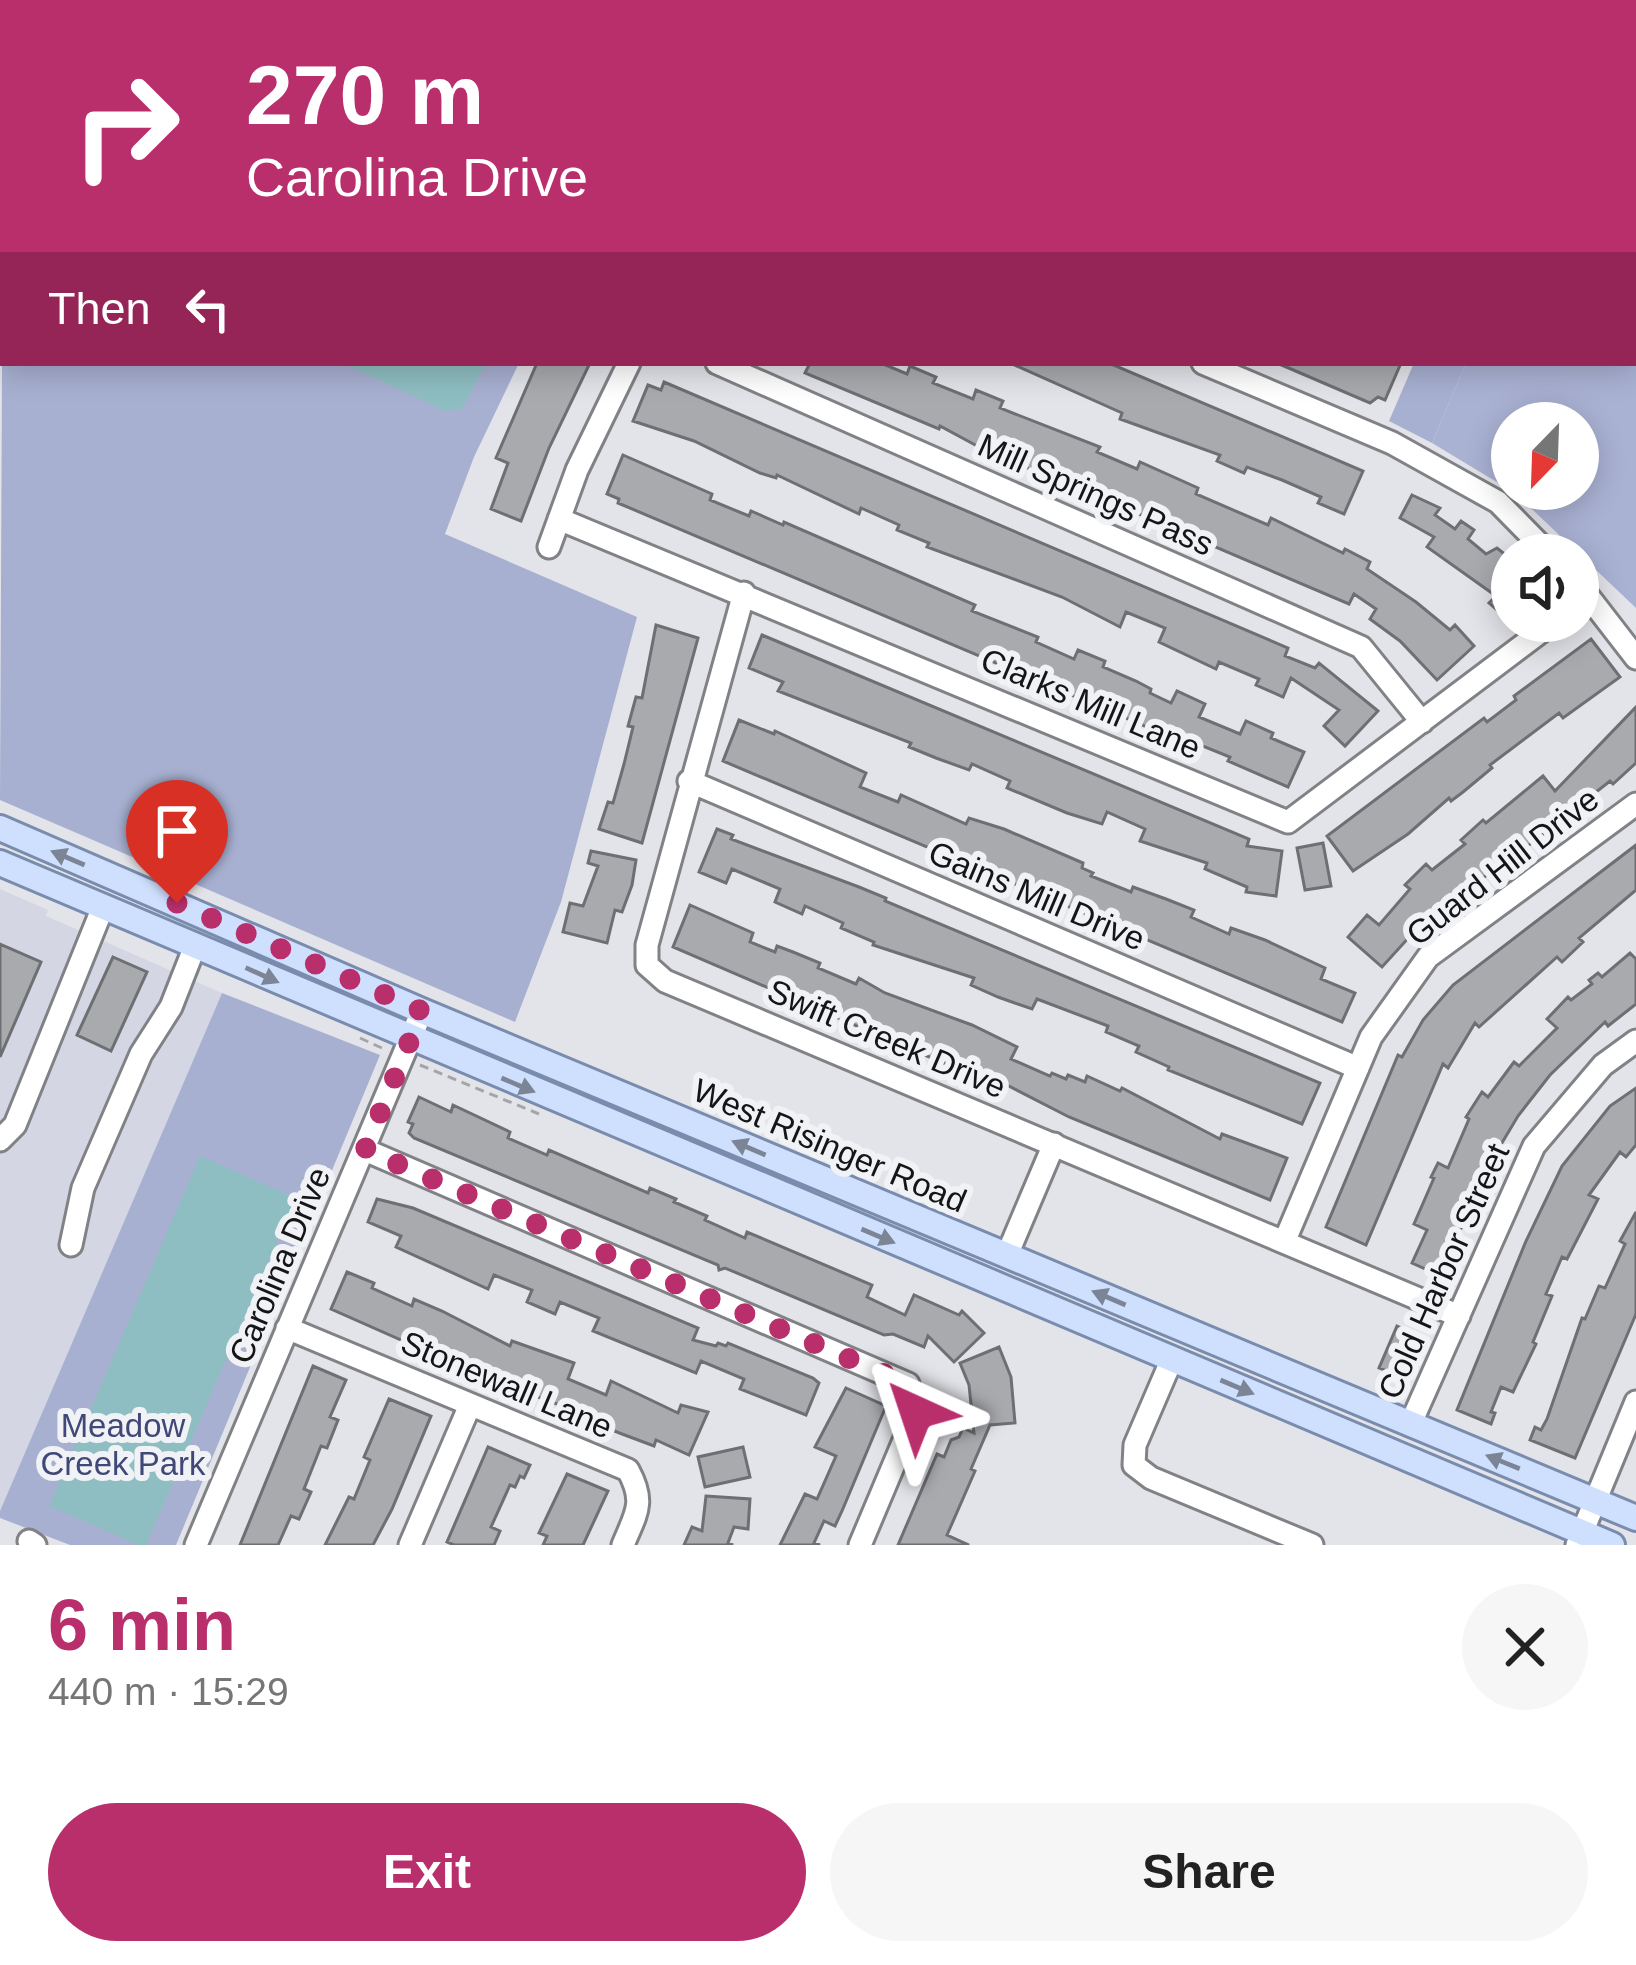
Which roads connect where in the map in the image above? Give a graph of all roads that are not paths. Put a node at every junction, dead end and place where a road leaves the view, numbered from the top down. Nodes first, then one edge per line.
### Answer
1 (628, 366) edge
2 (724, 366) edge
3 (1210, 366) edge
4 (559, 519) junction
5 (1529, 534) edge
6 (549, 547) dead end
7 (744, 593) junction
8 (1599, 614) edge
9 (1527, 642) edge
10 (1636, 658) edge
11 (1421, 722) junction
12 (689, 781) junction
13 (1636, 804) edge
14 (0, 828) edge
15 (0, 863) edge
16 (103, 907) junction
17 (253, 937) junction
18 (195, 946) junction
19 (422, 1011) junction
20 (410, 1039) junction
21 (1636, 1041) edge
22 (1358, 1068) junction
23 (0, 1140) edge
24 (1054, 1144) junction
25 (365, 1150) junction
26 (1285, 1240) junction
27 (71, 1245) dead end
28 (1007, 1255) junction
29 (1459, 1316) junction
30 (287, 1328) junction
31 (1172, 1359) junction
32 (1636, 1402) edge
33 (470, 1405) junction
34 (1410, 1425) junction
35 (1595, 1500) junction
36 (1636, 1518) edge
37 (1579, 1539) edge
38 (196, 1545) edge
39 (410, 1545) edge
40 (622, 1545) edge
41 (860, 1545) edge
42 (1312, 1545) edge
43 (1612, 1545) edge

1 - 4 street
2 - 11 street, Mill Springs Pass
3 - 5 street
4 - 6 street
4 - 7 street, Clarks Mill Lane
7 - 11 street, Clarks Mill Lane
7 - 12 street, Swift Creek Drive
8 - 10 street
9 - 11 street, Clarks Mill Lane
12 - 22 street, Gains Mill Drive
12 - 24 street, Swift Creek Drive
13 - 22 street, Guard Hill Drive
17 -> 14 main road, West Risinger Road
15 - 16 main road, West Risinger Road
16 - 17 main road
16 - 18 main road, West Risinger Road
16 - 23 street
17 - 19 main road, West Risinger Road
18 -> 20 main road, West Risinger Road
18 - 27 street
19 - 20 street, Carolina Drive
28 -> 19 main road, West Risinger Road
20 - 25 street, Carolina Drive
20 -> 31 main road, West Risinger Road
21 - 29 street, Cold Harbor Street
22 - 26 street, Guard Hill Drive
24 - 26 street, Swift Creek Drive
24 - 28 street
25 - 30 street, Carolina Drive
25 - 41 street
26 - 29 street, Swift Creek Drive
34 -> 28 main road, West Risinger Road
29 - 34 street, Cold Harbor Street
30 - 33 street, Stonewall Lane
30 - 38 street, Carolina Drive
31 -> 37 main road, West Risinger Road
31 - 42 street
32 - 35 street
33 - 39 street
33 - 40 street, Stonewall Lane
35 -> 34 main road, West Risinger Road
35 - 36 main road, West Risinger Road
35 - 37 street
37 - 43 main road, West Risinger Road

